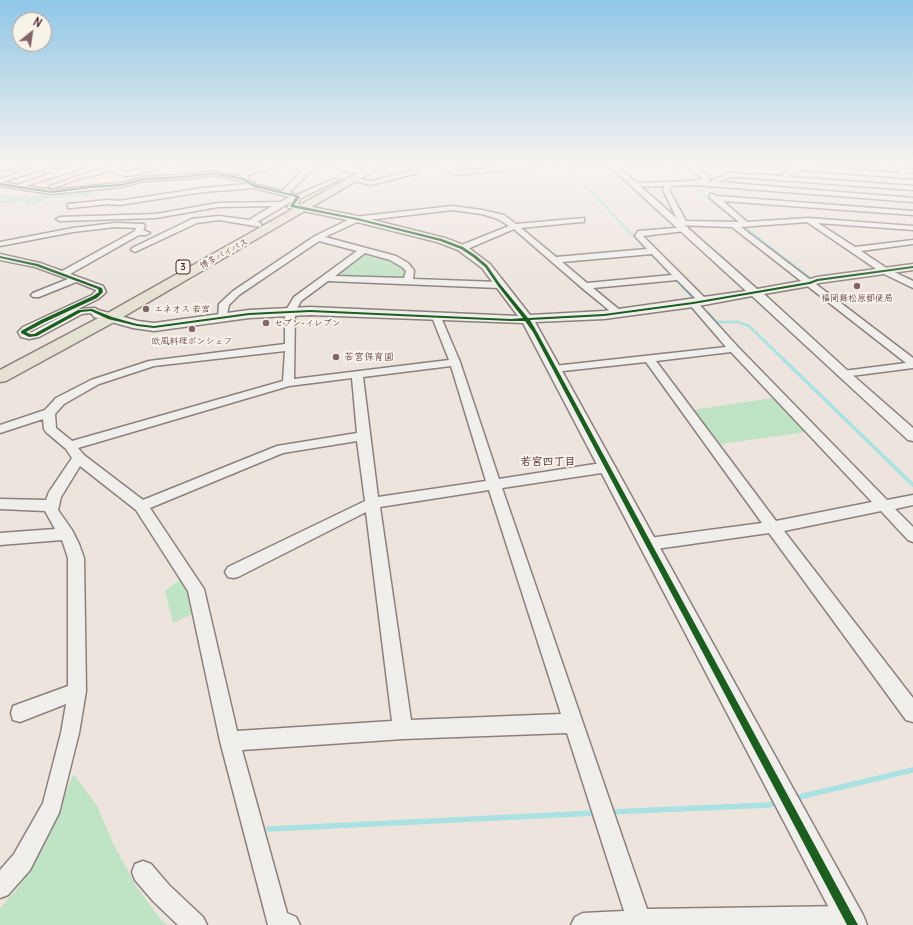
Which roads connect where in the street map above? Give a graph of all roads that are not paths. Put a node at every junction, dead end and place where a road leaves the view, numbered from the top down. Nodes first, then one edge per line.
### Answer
1 (217, 206) edge
2 (290, 206) edge
3 (290, 206) edge
4 (303, 206) edge
5 (660, 206) edge
6 (673, 206) edge
7 (724, 206) edge
8 (802, 206) edge
9 (828, 206) edge
10 (913, 213) edge
11 (60, 219) dead end
12 (357, 219) junction
13 (581, 220) dead end
14 (808, 220) junction
15 (254, 224) junction
16 (734, 224) junction
17 (745, 224) junction
18 (682, 225) junction
19 (515, 226) junction
20 (913, 228) edge
21 (138, 232) junction
22 (164, 236) junction
23 (318, 238) junction
24 (913, 242) edge
25 (0, 244) edge
26 (462, 248) junction
27 (135, 250) dead end
28 (364, 250) junction
29 (854, 250) junction
30 (653, 251) junction
31 (0, 257) edge
32 (554, 260) junction
33 (913, 267) edge
34 (888, 272) junction
35 (62, 275) junction
36 (913, 276) edge
37 (679, 277) junction
38 (325, 278) junction
39 (77, 279) junction
40 (408, 281) junction
41 (810, 283) junction
42 (499, 285) junction
43 (913, 285) edge
44 (585, 286) junction
45 (100, 288) junction
46 (755, 293) junction
47 (36, 295) dead end
48 (698, 302) junction
49 (290, 312) junction
50 (618, 313) junction
51 (104, 316) junction
52 (223, 317) junction
53 (437, 317) junction
54 (527, 320) junction
55 (28, 322) dead end
56 (290, 347) junction
57 (734, 349) junction
58 (649, 359) junction
59 (455, 362) junction
60 (913, 364) edge
61 (0, 365) edge
62 (554, 369) junction
63 (357, 374) junction
64 (843, 374) junction
65 (0, 377) edge
66 (288, 383) junction
67 (49, 413) junction
68 (0, 429) edge
69 (364, 436) junction
70 (913, 436) edge
71 (74, 452) junction
72 (608, 467) junction
73 (494, 484) junction
74 (913, 500) edge
75 (373, 503) junction
76 (0, 504) edge
77 (52, 506) junction
78 (141, 506) junction
79 (885, 506) junction
80 (773, 527) junction
81 (67, 534) junction
82 (913, 536) edge
83 (0, 539) edge
84 (649, 544) junction
85 (233, 572) dead end
86 (77, 692) junction
87 (20, 713) dead end
88 (913, 713) edge
89 (574, 723) junction
90 (403, 730) junction
91 (230, 741) junction
92 (143, 872) dead end
93 (0, 887) edge
94 (639, 921) junction
95 (851, 922) edge
96 (278, 924) edge
97 (195, 925) edge
98 (583, 925) edge

1 - 11 street
2 - 15 highway, 博多バイパス / 3
3 - 51 highway, 博多バイパス / 3
4 - 12 street
5 - 18 street
6 - 18 street
7 - 17 street
8 - 14 street
9 - 10 street
12 - 19 street
12 - 23 street
12 - 26 street
13 - 19 street
14 - 17 street
14 - 20 street
14 - 29 street
15 - 22 street
15 - 51 highway, 博多バイパス / 3
16 - 17 street
16 - 18 street
16 - 41 street
18 - 30 street
18 - 46 street
19 - 26 street
19 - 32 street
21 - 22 street
21 - 25 street
21 - 35 street
22 - 27 street
23 - 28 street
23 - 52 street
24 - 29 street
26 - 42 street
28 - 38 street
28 - 40 street
29 - 34 street
30 - 32 street
30 - 37 street
31 - 35 street
32 - 44 street
33 - 34 street
34 - 36 street
34 - 41 street
34 - 43 street
35 - 39 street
37 - 44 street
37 - 48 street
38 - 40 street
38 - 49 street
39 - 45 street
39 - 47 street
40 - 42 street
41 - 46 street
41 - 60 street
42 - 54 street
44 - 50 street
45 - 51 street
45 - 55 street
46 - 48 street
46 - 64 street
48 - 50 street
48 - 57 street
49 - 52 street
49 - 53 street
49 - 56 street
50 - 54 street
51 - 52 street
51 - 61 highway, 博多バイパス / 3
51 - 65 highway, 博多バイパス / 3
53 - 54 street
53 - 59 street
54 - 62 street
56 - 66 street
56 - 67 street
57 - 58 street
57 - 79 street
58 - 62 street
58 - 80 street
59 - 63 street
59 - 73 street
60 - 64 street
62 - 72 street
63 - 66 street
63 - 69 street
64 - 70 street
66 - 71 street
67 - 68 street
67 - 71 street
69 - 75 street
69 - 78 street
71 - 77 street
71 - 78 street
72 - 73 street
72 - 84 street
73 - 75 street
73 - 89 street
74 - 79 street
75 - 85 street
75 - 90 street
76 - 77 street
77 - 81 street
78 - 91 street
79 - 80 street
79 - 82 street
80 - 84 street
80 - 88 street
81 - 83 street
81 - 86 street
84 - 95 street
86 - 87 street
86 - 93 street
89 - 90 street
89 - 94 street
90 - 91 street
91 - 96 street
92 - 97 street
94 - 95 street
94 - 98 street

